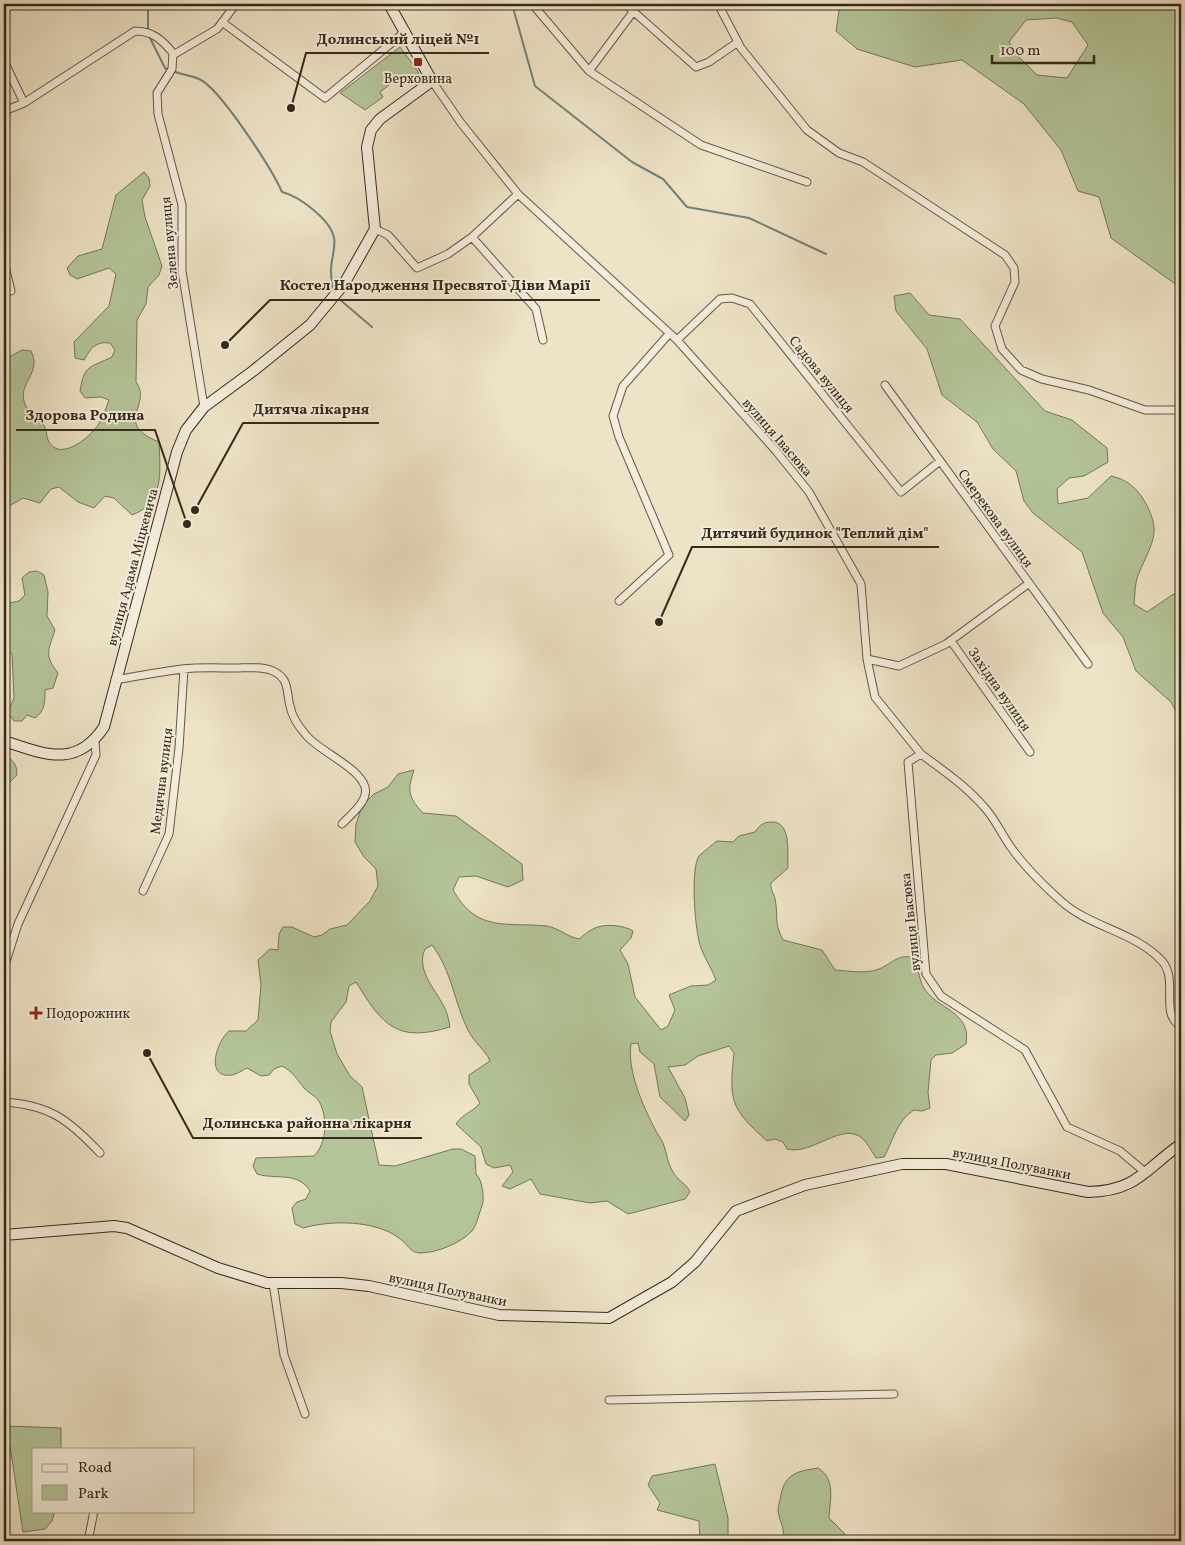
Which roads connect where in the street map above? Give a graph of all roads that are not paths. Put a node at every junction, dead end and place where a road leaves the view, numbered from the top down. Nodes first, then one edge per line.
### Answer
1 (236, 4) edge
2 (389, 4) edge
3 (625, 4) edge
4 (718, 4) edge
5 (534, 6) dead end
6 (633, 12) junction
7 (222, 22) junction
8 (406, 31) junction
9 (738, 42) junction
10 (173, 54) junction
11 (4, 60) edge
12 (589, 71) junction
13 (432, 81) junction
14 (24, 103) junction
15 (4, 111) edge
16 (808, 182) dead end
17 (518, 194) junction
18 (376, 229) junction
19 (472, 237) junction
20 (4, 262) edge
21 (11, 291) dead end
22 (669, 334) junction
23 (543, 340) dead end
24 (676, 340) junction
25 (885, 385) dead end
26 (204, 407) junction
27 (1181, 410) edge
28 (940, 461) junction
29 (1028, 584) junction
30 (619, 601) dead end
31 (950, 640) junction
32 (867, 659) junction
33 (1088, 664) dead end
34 (184, 669) junction
35 (115, 680) junction
36 (4, 741) edge
37 (95, 741) junction
38 (1030, 752) dead end
39 (921, 754) junction
40 (342, 824) dead end
41 (143, 891) dead end
42 (4, 968) edge
43 (1181, 1026) edge
44 (4, 1102) edge
45 (1181, 1144) edge
46 (100, 1153) dead end
47 (1146, 1173) junction
48 (4, 1235) edge
49 (274, 1283) junction
50 (894, 1394) dead end
51 (609, 1400) dead end
52 (305, 1414) dead end
53 (94, 1512) edge
54 (89, 1538) edge

1 - 7 street
2 - 8 street
3 - 6 street
4 - 9 street
5 - 12 street
6 - 9 street
6 - 12 street
7 - 8 street
7 - 10 street
8 - 13 street
9 - 27 street
10 - 14 street
10 - 26 street, Зелена вулиця
11 - 14 street
12 - 16 street
13 - 17 street, вулиця Івасюка
13 - 18 street
14 - 15 street
17 - 19 street
17 - 22 street, вулиця Івасюка
18 - 19 street
18 - 26 street, вулиця Адама Міцкевича
19 - 23 street
20 - 21 street
22 - 24 street, вулиця Івасюка
22 - 30 street
24 - 28 street, Садова вулиця
24 - 32 street, вулиця Івасюка
25 - 28 street, Смерекова вулиця
26 - 35 street, вулиця Адама Міцкевича
28 - 29 street, Смерекова вулиця
29 - 31 street
29 - 33 street, Смерекова вулиця
31 - 32 street
31 - 38 street, Західна вулиця
32 - 39 street, вулиця Івасюка
34 - 35 street
34 - 40 street
34 - 41 street, Медична вулиця
35 - 37 street, вулиця Адама Міцкевича
36 - 37 street
37 - 42 street
39 - 43 street, вулиця Івасюка
39 - 47 street, вулиця Івасюка
44 - 46 street
45 - 47 street, вулиця Полуванки
47 - 49 street, вулиця Полуванки
48 - 49 street, вулиця Полуванки
49 - 52 street
50 - 51 street
53 - 54 street

